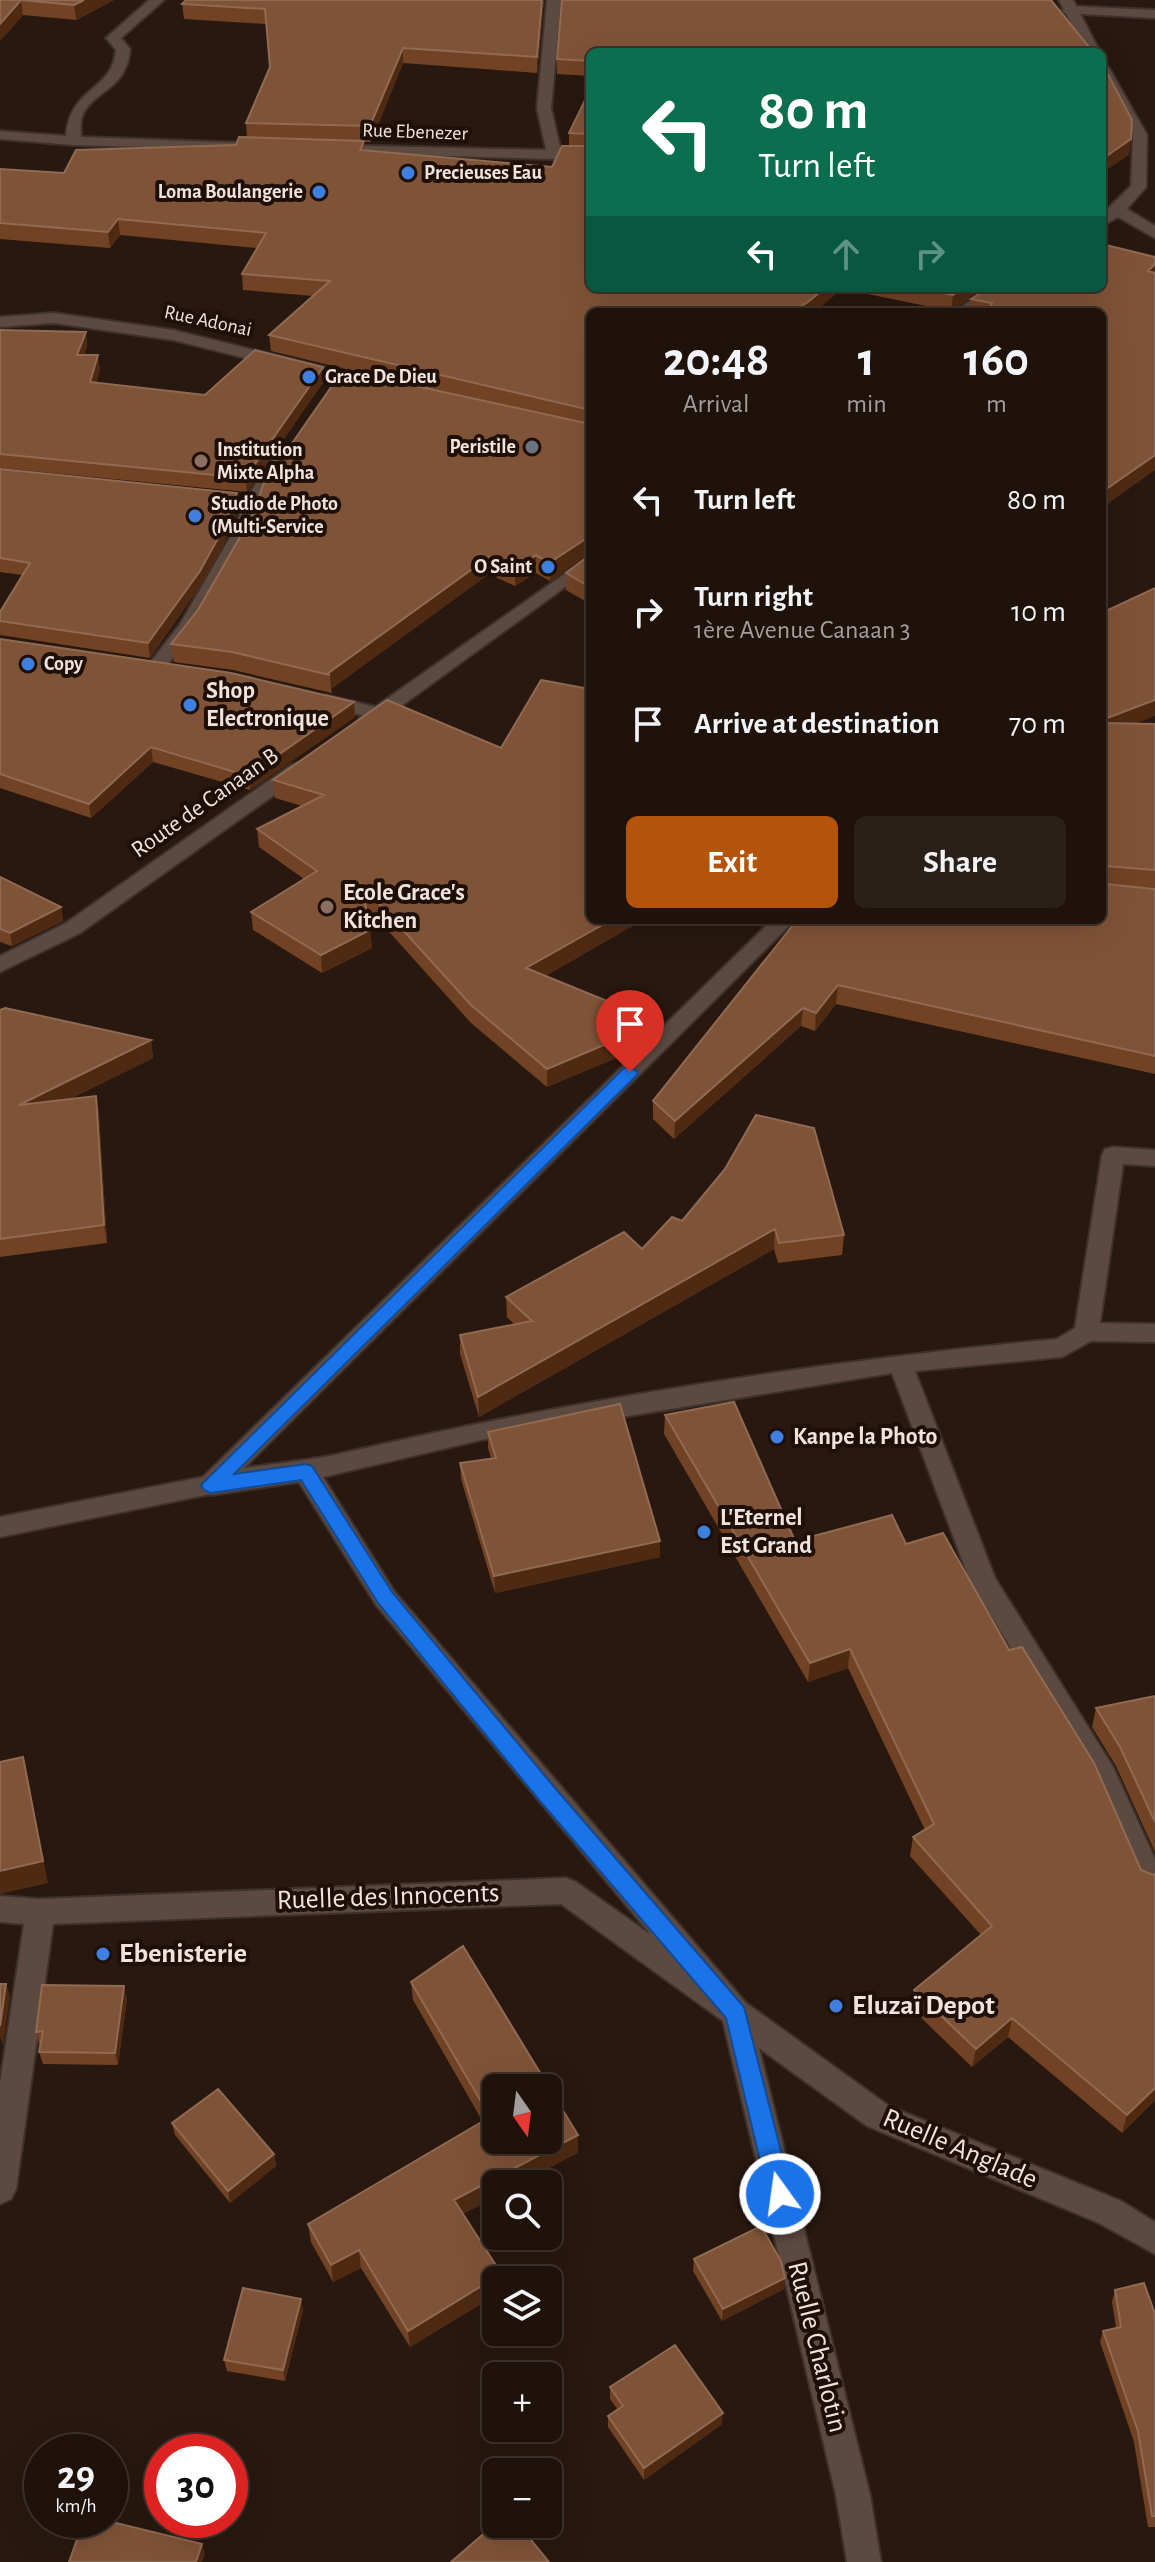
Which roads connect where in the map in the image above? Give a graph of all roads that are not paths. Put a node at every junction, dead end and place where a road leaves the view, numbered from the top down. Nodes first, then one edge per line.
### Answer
1 (157, 0) edge
2 (554, 0) edge
3 (1068, 5) edge
4 (1155, 14) edge
5 (1091, 48) edge
6 (1106, 75) edge
7 (0, 135) edge
8 (73, 141) junction
9 (261, 147) edge
10 (323, 149) edge
11 (555, 156) junction
12 (586, 156) edge
13 (1110, 208) edge
14 (1155, 233) edge
15 (994, 292) edge
16 (968, 308) edge
17 (0, 322) edge
18 (383, 387) edge
19 (296, 439) edge
20 (586, 564) edge
21 (155, 668) edge
22 (306, 696) edge
23 (378, 713) junction
24 (353, 731) edge
25 (315, 758) edge
26 (780, 924) edge
27 (0, 965) edge
28 (1155, 1158) edge
29 (1087, 1332) junction
30 (1155, 1333) edge
31 (900, 1363) junction
32 (306, 1471) junction
33 (211, 1485) junction
34 (0, 1527) edge
35 (1149, 1878) edge
36 (0, 1909) edge
37 (40, 1912) junction
38 (736, 2014) junction
39 (0, 2189) edge
40 (1155, 2239) edge
41 (864, 2562) edge

1 - 8 street
2 - 11 street
3 - 4 street
3 - 5 street
6 - 13 street
7 - 8 street
8 - 9 street
10 - 11 street, Rue Ebenezer
11 - 12 street, Rue Ebenezer
13 - 14 street
15 - 16 street
17 - 18 street, Rue Adonai
19 - 21 street
20 - 23 street
22 - 23 street
23 - 24 street
25 - 27 street, Route de Canaan B
26 - 33 street
28 - 29 street
29 - 30 street
29 - 31 street
31 - 32 street
31 - 35 street
32 - 33 street
32 - 38 street, Ruelle Charlotin
33 - 34 street
36 - 37 street, Ruelle des Innocents
37 - 38 street, Ruelle des Innocents
37 - 39 street
38 - 40 street, Ruelle Anglade
38 - 41 street, Ruelle Charlotin

